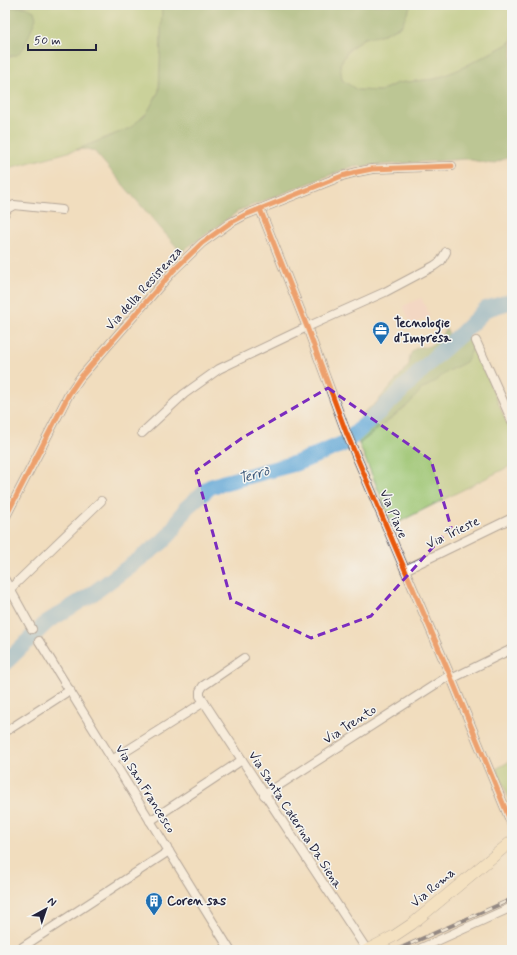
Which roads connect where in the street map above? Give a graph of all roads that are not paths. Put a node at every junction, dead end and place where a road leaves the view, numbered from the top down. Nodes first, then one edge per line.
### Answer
1 (452, 166) dead end
2 (260, 209) junction
3 (62, 210) dead end
4 (5, 212) edge
5 (446, 252) dead end
6 (307, 327) junction
7 (476, 341) dead end
8 (512, 421) edge
9 (142, 433) dead end
10 (101, 501) dead end
11 (5, 518) edge
12 (512, 518) edge
13 (405, 570) junction
14 (5, 580) edge
15 (10, 589) junction
16 (32, 629) dead end
17 (39, 641) dead end
18 (512, 649) edge
19 (244, 658) dead end
20 (451, 677) junction
21 (70, 690) junction
22 (204, 702) junction
23 (5, 732) edge
24 (112, 760) junction
25 (242, 760) junction
26 (264, 795) junction
27 (150, 821) junction
28 (512, 825) edge
29 (512, 841) edge
30 (169, 851) junction
31 (512, 908) edge
32 (427, 948) edge
33 (18, 950) edge
34 (230, 950) edge
35 (367, 950) edge
36 (417, 950) edge

1 - 2 street, Via della Resistenza
2 - 6 street, Via Piave
2 - 11 street, Via della Resistenza
3 - 4 street
5 - 6 street
6 - 9 street
6 - 13 street, Via Piave
7 - 8 street
10 - 15 street
12 - 13 street, Via Trieste
13 - 20 street, Via Piave
14 - 15 street
15 - 16 street
17 - 21 street, Via San Francesco
18 - 20 street, Via Trento
19 - 22 street
20 - 26 street, Via Trento
20 - 28 street, Via Piave
21 - 23 street
21 - 24 street, Via San Francesco
22 - 24 street
22 - 25 street, Via Santa Caterina Da Siena
24 - 27 street, Via San Francesco
25 - 26 street, Via Santa Caterina Da Siena
25 - 27 street
26 - 35 street, Via Santa Caterina Da Siena
27 - 30 street, Via San Francesco
29 - 35 street, Via Roma
30 - 33 street
30 - 34 street, Via San Francesco
31 - 32 street
32 - 36 street

